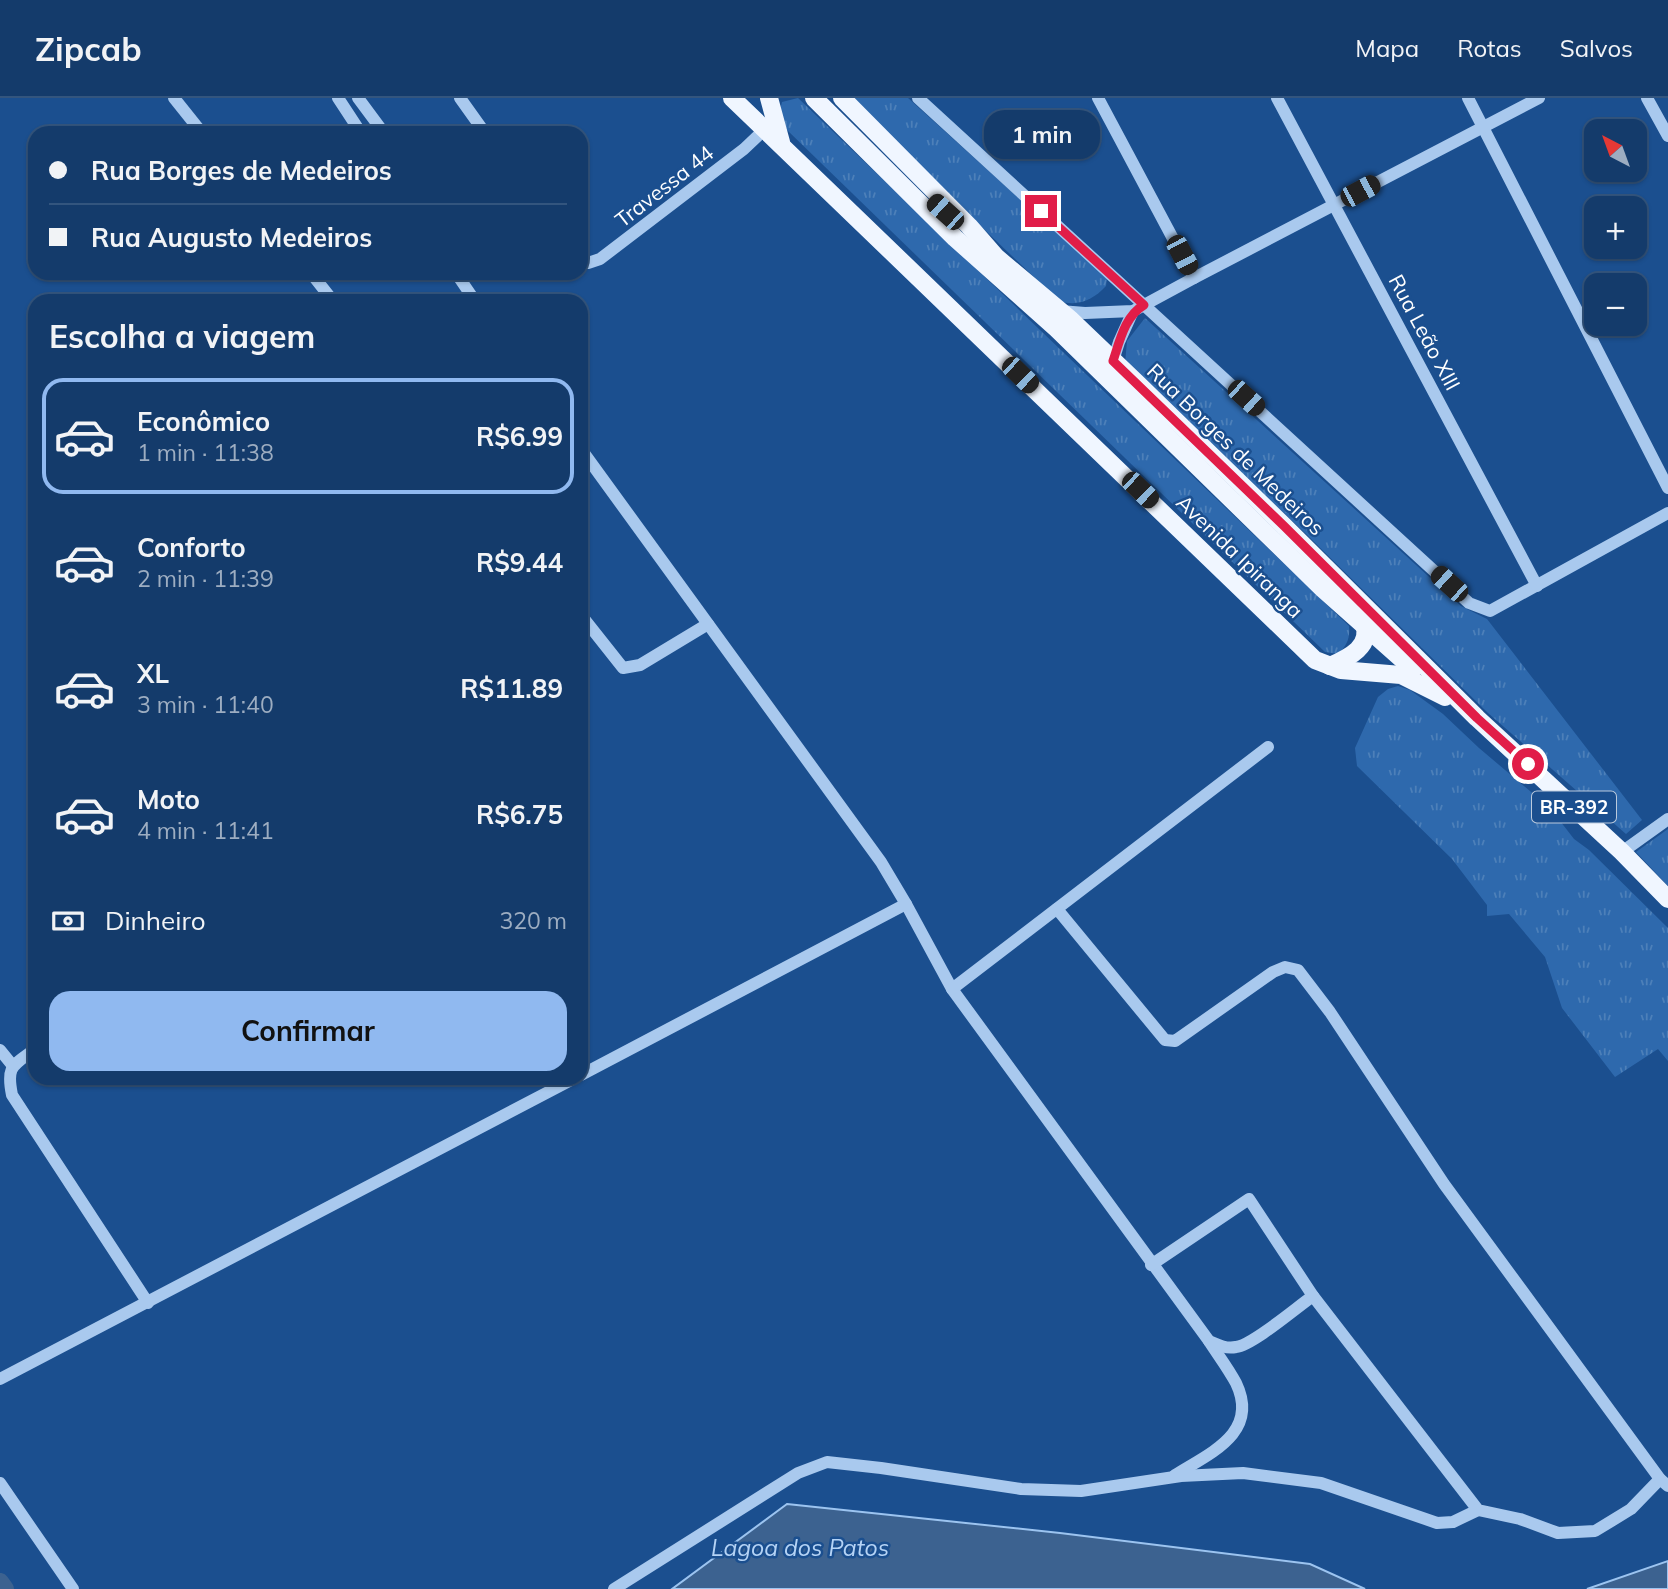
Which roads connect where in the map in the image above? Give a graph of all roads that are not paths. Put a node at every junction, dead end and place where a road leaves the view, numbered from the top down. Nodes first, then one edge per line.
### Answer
1 (174, 98) edge
2 (338, 98) edge
3 (460, 98) edge
4 (732, 98) edge
5 (769, 98) edge
6 (814, 98) edge
7 (829, 98) edge
8 (842, 98) edge
9 (918, 98) edge
10 (1098, 98) edge
11 (1277, 98) edge
12 (1468, 98) edge
13 (1539, 98) edge
14 (1647, 98) edge
15 (360, 99) edge
16 (196, 126) edge
17 (356, 126) edge
18 (379, 126) edge
19 (480, 126) edge
20 (1483, 126) junction
21 (765, 129) junction
22 (1668, 136) edge
23 (782, 144) junction
24 (1335, 204) junction
25 (996, 257) junction
26 (588, 263) edge
27 (1194, 278) junction
28 (1139, 308) junction
29 (1058, 311) junction
30 (1118, 366) junction
31 (588, 459) edge
32 (1668, 488) edge
33 (1668, 513) edge
34 (1537, 586) junction
35 (588, 624) edge
36 (708, 624) junction
37 (1367, 629) junction
38 (1330, 666) junction
39 (1445, 697) junction
40 (1477, 718) junction
41 (1269, 747) dead end
42 (1668, 819) edge
43 (1622, 852) junction
44 (1668, 899) edge
45 (906, 904) junction
46 (1058, 909) junction
47 (952, 989) junction
48 (0, 1050) edge
49 (28, 1054) edge
50 (13, 1066) junction
51 (588, 1071) edge
52 (562, 1085) edge
53 (1151, 1265) junction
54 (1313, 1296) junction
55 (148, 1303) junction
56 (1209, 1341) junction
57 (0, 1379) edge
58 (1172, 1477) junction
59 (0, 1483) edge
60 (1664, 1483) edge
61 (1478, 1510) junction
62 (73, 1589) edge
63 (614, 1589) edge

1 - 16 street
2 - 17 street
3 - 19 street
4 - 21 main road, Avenida Ipiranga
5 - 23 main road
6 - 37 main road, Rua Borges de Medeiros / BR-392
7 - 25 main road
8 - 25 main road, Rua Borges de Medeiros / BR-392
9 - 28 street
10 - 27 street
11 - 24 street, Rua Leão XIII
12 - 20 street
13 - 20 street
14 - 22 street
15 - 18 street
20 - 24 street
20 - 32 street
21 - 23 main road, Avenida Ipiranga
21 - 26 street, Travessa 44
23 - 38 main road, Avenida Ipiranga
24 - 27 street
24 - 34 street, Rua Leão XIII
25 - 29 main road, Rua Borges de Medeiros / BR-392
27 - 28 street
28 - 29 street
28 - 30 street
28 - 34 street
29 - 30 main road, Rua Borges de Medeiros / BR-392
30 - 37 main road
30 - 40 main road, Rua Borges de Medeiros / BR-392
31 - 36 street
33 - 34 street
35 - 36 street
36 - 45 street
37 - 38 main road
37 - 39 main road, Rua Borges de Medeiros / BR-392
38 - 39 main road, Avenida Ipiranga
39 - 40 main road, Rua Borges de Medeiros / BR-392
40 - 43 main road, Rua Borges de Medeiros / BR-392
41 - 46 street
42 - 43 street
43 - 44 main road, Rua Borges de Medeiros / BR-392
45 - 47 street
45 - 51 street
46 - 47 street
46 - 60 street
47 - 53 street
48 - 50 street
49 - 50 street
50 - 55 street
52 - 55 street
53 - 54 street
53 - 56 street
54 - 56 street
54 - 61 street
55 - 57 street
56 - 58 street
58 - 61 street
58 - 63 street
59 - 62 street
60 - 61 street

